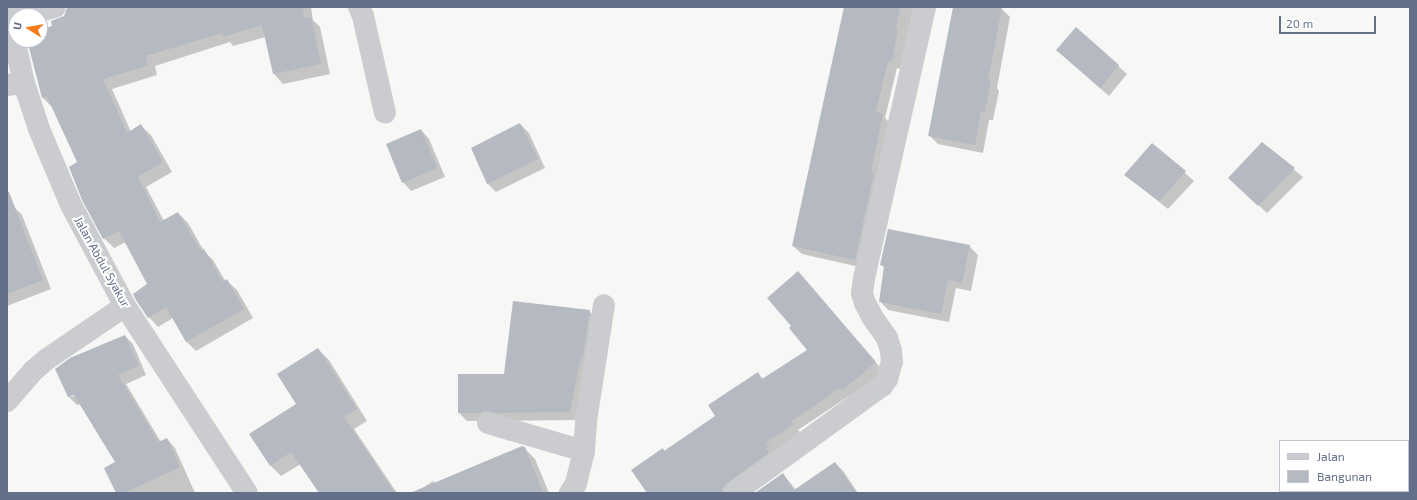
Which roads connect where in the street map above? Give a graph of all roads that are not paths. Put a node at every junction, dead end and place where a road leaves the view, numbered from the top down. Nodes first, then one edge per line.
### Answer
1 (359, 7) edge
2 (925, 7) edge
3 (14, 48) edge
4 (16, 84) edge
5 (385, 113) dead end
6 (604, 305) dead end
7 (125, 306) junction
8 (7, 400) edge
9 (488, 423) dead end
10 (584, 451) junction
11 (247, 493) edge
12 (570, 493) edge
13 (734, 493) edge

1 - 5 street
2 - 13 street
3 - 4 street, Jalan Abdul Syakur
4 - 7 street, Jalan Abdul Syakur
6 - 10 street
7 - 8 street
7 - 11 street, Jalan Abdul Syakur
9 - 10 street
10 - 12 street

